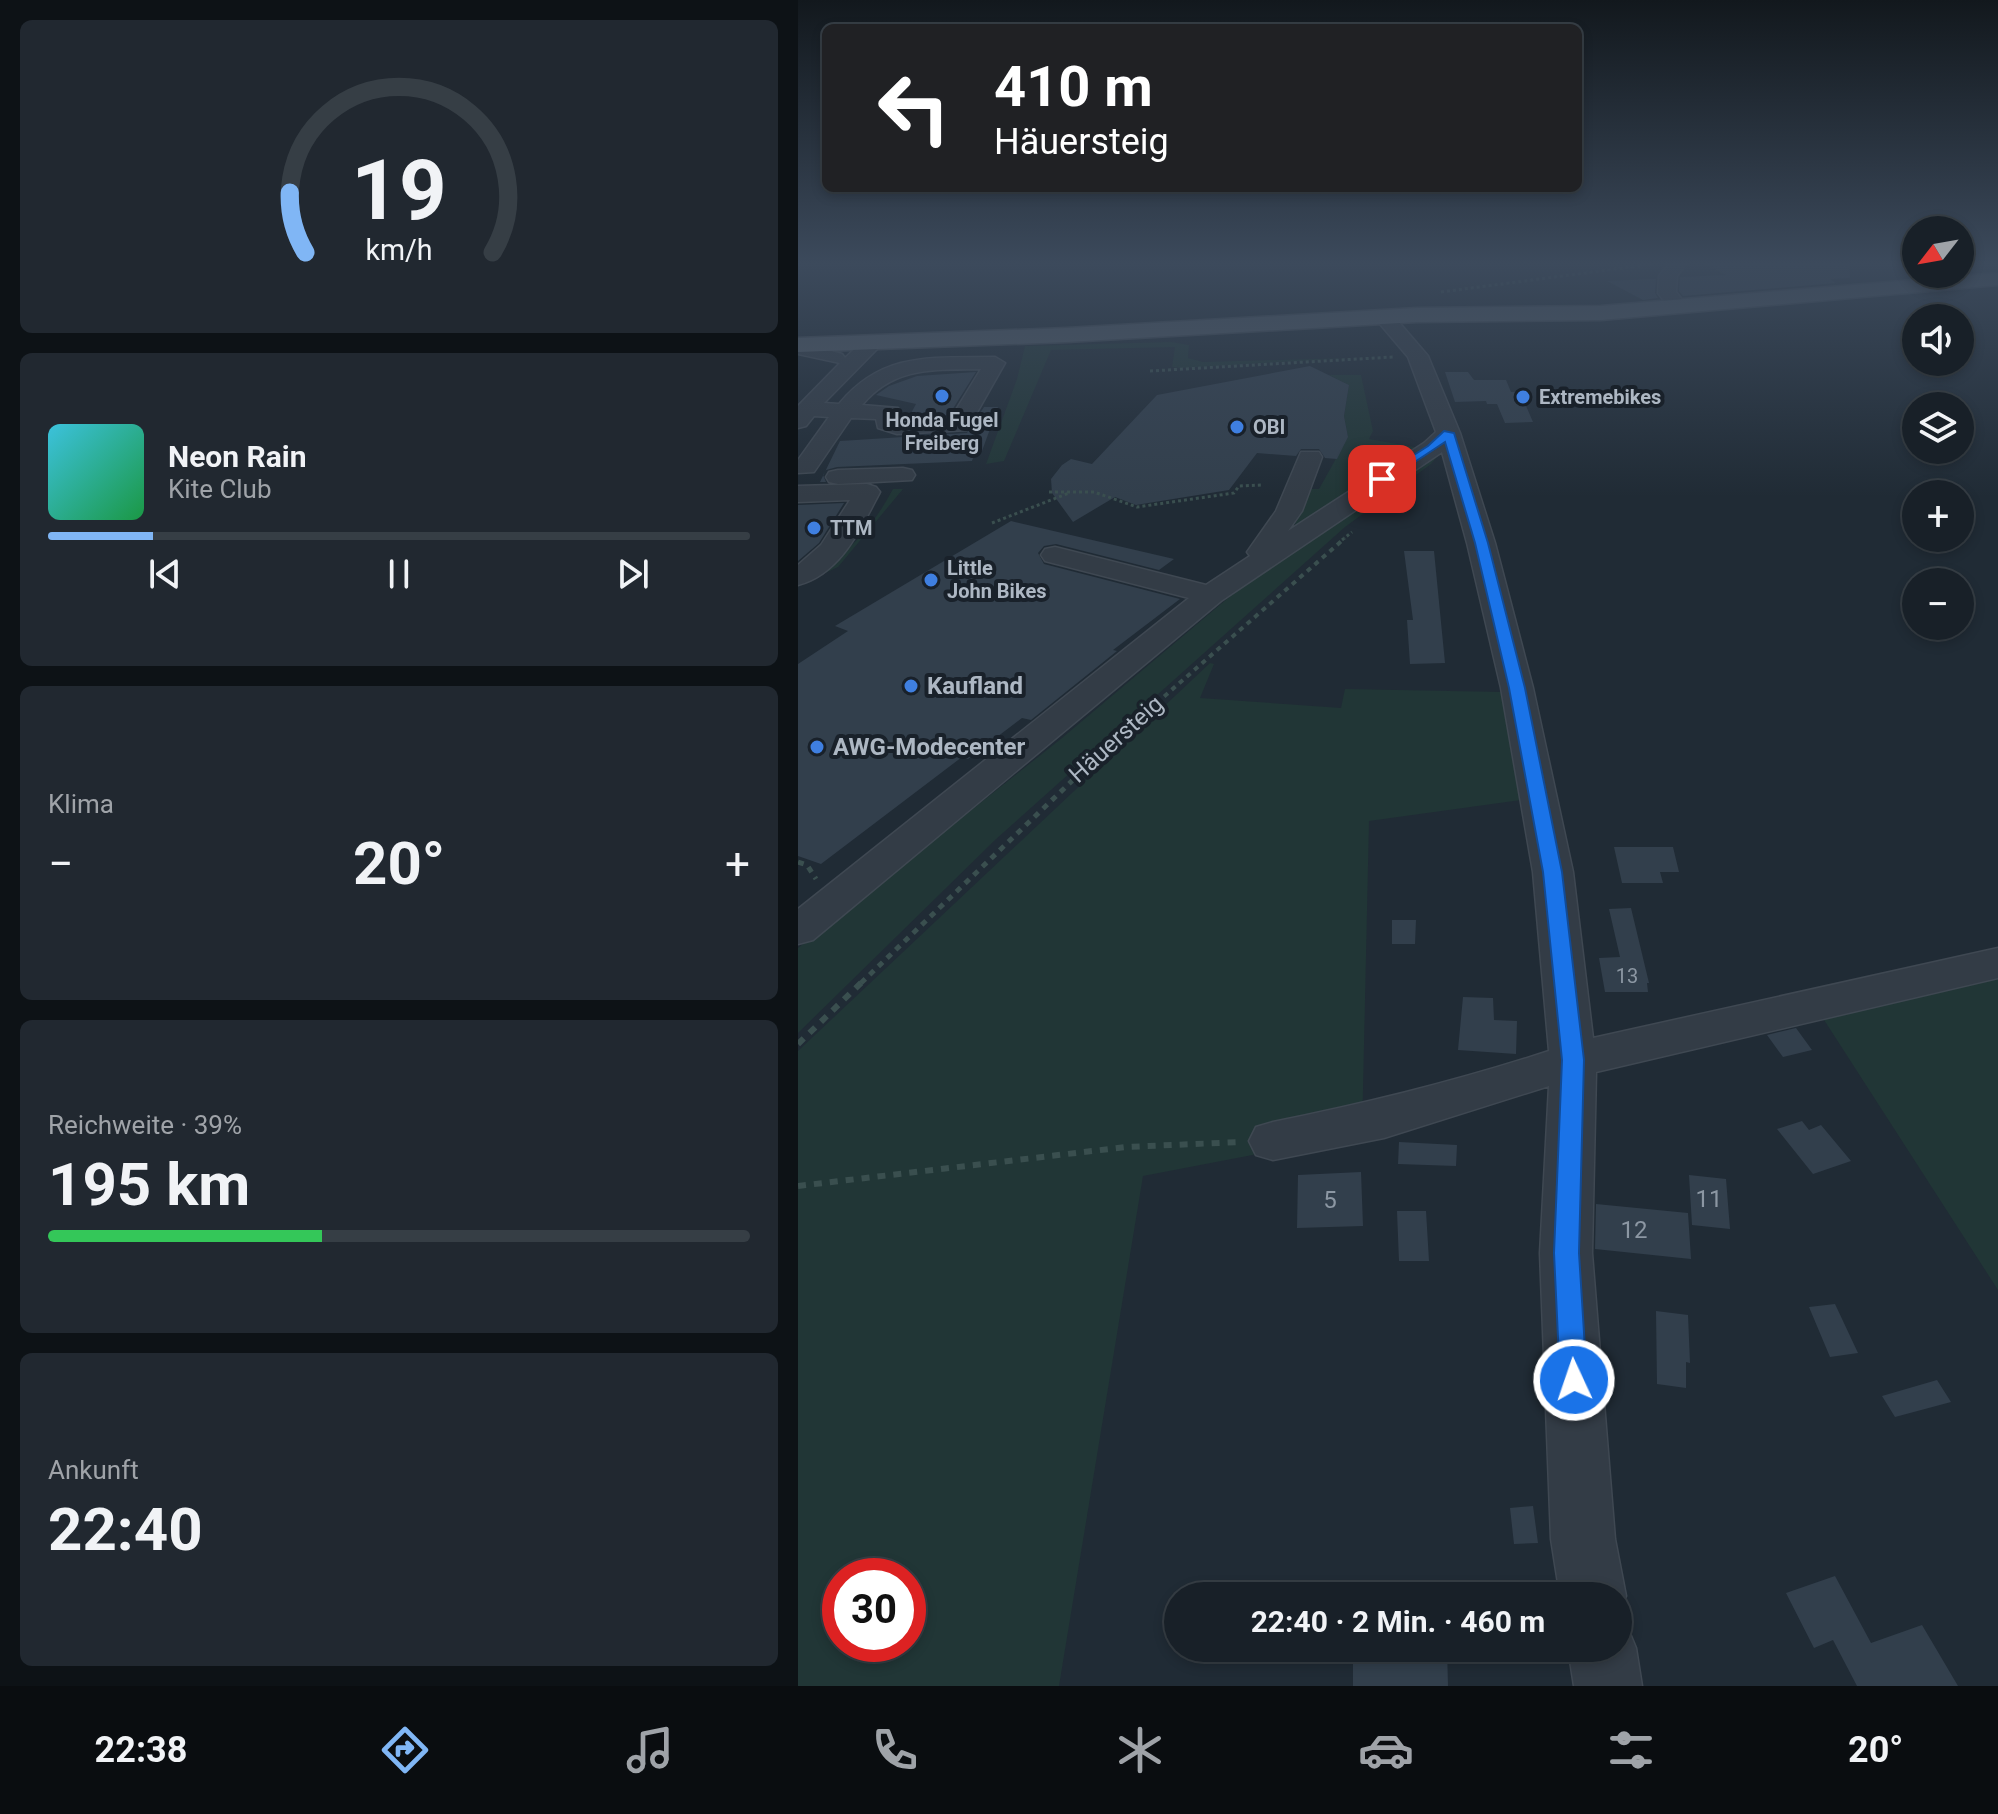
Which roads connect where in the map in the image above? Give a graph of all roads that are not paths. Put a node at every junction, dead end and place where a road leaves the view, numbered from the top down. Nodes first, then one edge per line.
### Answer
1 (1172, 340) edge
2 (1396, 340) edge
3 (1404, 340) edge
4 (798, 347) edge
5 (1411, 348) junction
6 (830, 378) edge
7 (798, 383) edge
8 (847, 410) junction
9 (1448, 433) junction
10 (982, 434) dead end
11 (826, 438) junction
12 (1310, 457) dead end
13 (801, 472) edge
14 (903, 475) dead end
15 (798, 494) edge
16 (1055, 555) dead end
17 (1250, 568) junction
18 (798, 576) edge
19 (1211, 595) junction
20 (798, 930) edge
21 (1998, 963) edge
22 (1573, 1060) junction
23 (1273, 1141) road end
24 (1591, 1582) edge
25 (1604, 1662) edge
26 (1608, 1686) edge

1 - 6 main road
2 - 5 street
3 - 5 street
4 - 6 main road
5 - 9 street
6 - 7 street
6 - 8 street
8 - 8 street
8 - 11 street
9 - 17 street, Häuersteig
9 - 22 street
10 - 11 street
11 - 13 street
12 - 17 street
13 - 14 street
15 - 18 street
16 - 19 street
17 - 19 street, Häuersteig
19 - 20 street, Häuersteig
21 - 22 street
22 - 23 street
22 - 24 street
25 - 26 street

